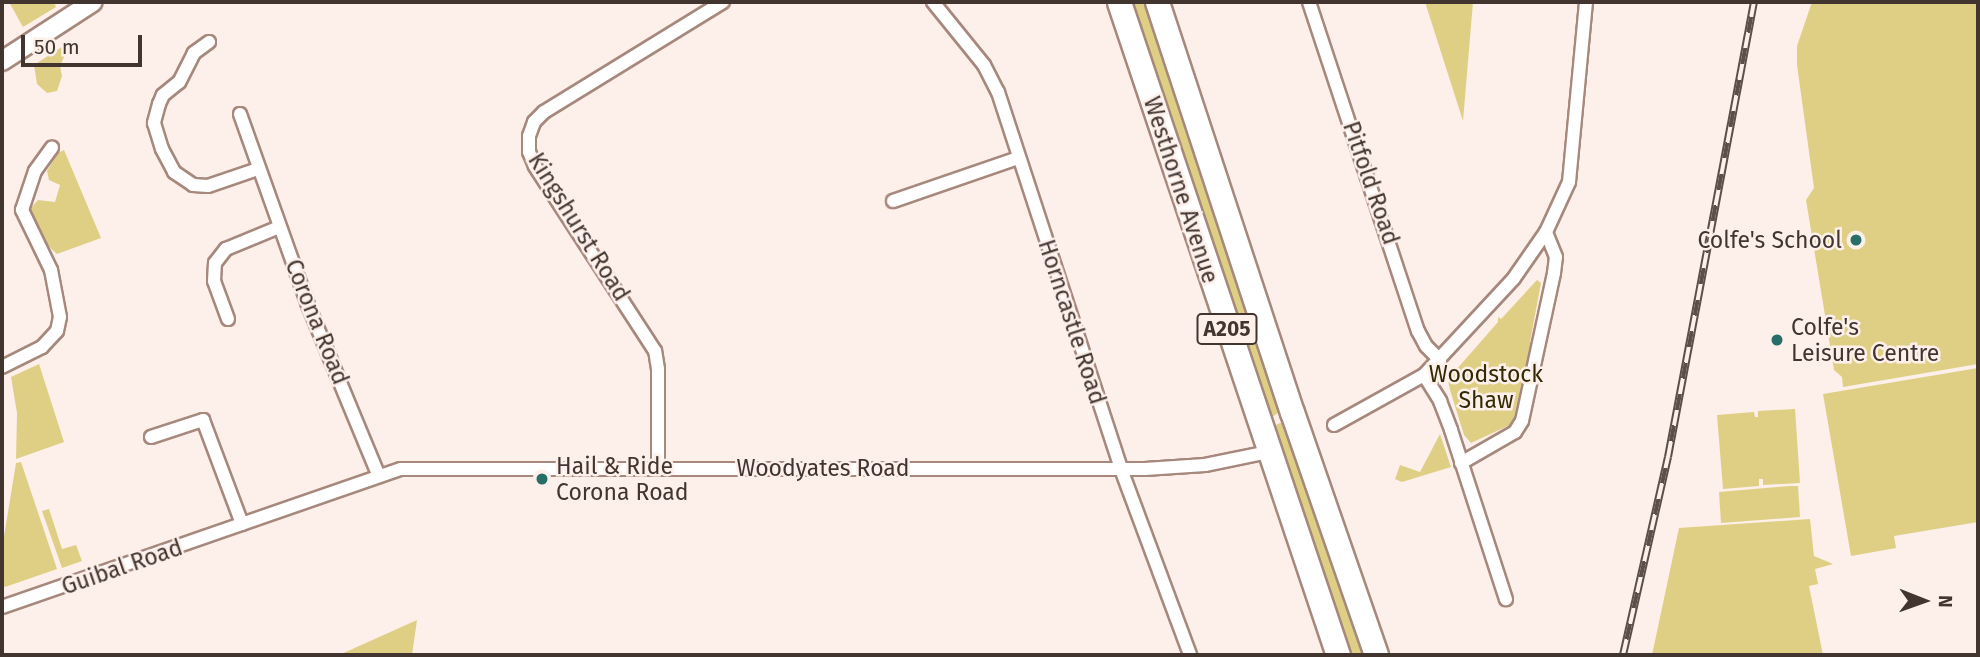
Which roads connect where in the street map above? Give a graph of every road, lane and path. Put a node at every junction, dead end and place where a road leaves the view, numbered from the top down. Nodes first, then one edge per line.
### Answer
1 (93, 2) edge
2 (723, 2) edge
3 (933, 2) edge
4 (1119, 2) edge
5 (1157, 2) edge
6 (1309, 2) edge
7 (1586, 2) edge
8 (209, 42) dead end
9 (2, 61) edge
10 (240, 114) dead end
11 (52, 148) dead end
12 (1018, 158) junction
13 (258, 169) junction
14 (893, 201) dead end
15 (279, 227) junction
16 (1546, 232) junction
17 (229, 319) dead end
18 (1440, 360) junction
19 (2, 367) edge
20 (1424, 375) junction
21 (1334, 425) dead end
22 (151, 437) dead end
23 (1268, 452) junction
24 (1461, 463) junction
25 (659, 467) junction
26 (1121, 469) junction
27 (378, 474) junction
28 (242, 524) junction
29 (1506, 599) dead end
30 (2, 607) edge
31 (1189, 655) edge
32 (1338, 655) edge
33 (1376, 655) edge

1 - 9 street
2 - 25 street, Kingshurst Road
3 - 12 street, Horncastle Road
4 - 23 highway, Westhorne Avenue / A205
5 - 33 highway, Westhorne Avenue / A205
6 - 18 street, Pitfold Road
7 - 16 street
8 - 13 street
10 - 13 street, Corona Road
11 - 19 street
12 - 14 street
12 - 26 street, Horncastle Road
13 - 15 street, Corona Road
15 - 17 street
15 - 27 street, Corona Road
16 - 18 street
16 - 24 street
18 - 20 street
20 - 21 street
20 - 24 street
22 - 28 street
23 - 26 street, Woodyates Road
23 - 32 highway, Westhorne Avenue / A205
24 - 29 street
25 - 26 street, Woodyates Road
25 - 27 street, Woodyates Road
26 - 31 street, Horncastle Road
27 - 28 street, Guibal Road
28 - 30 street, Guibal Road

